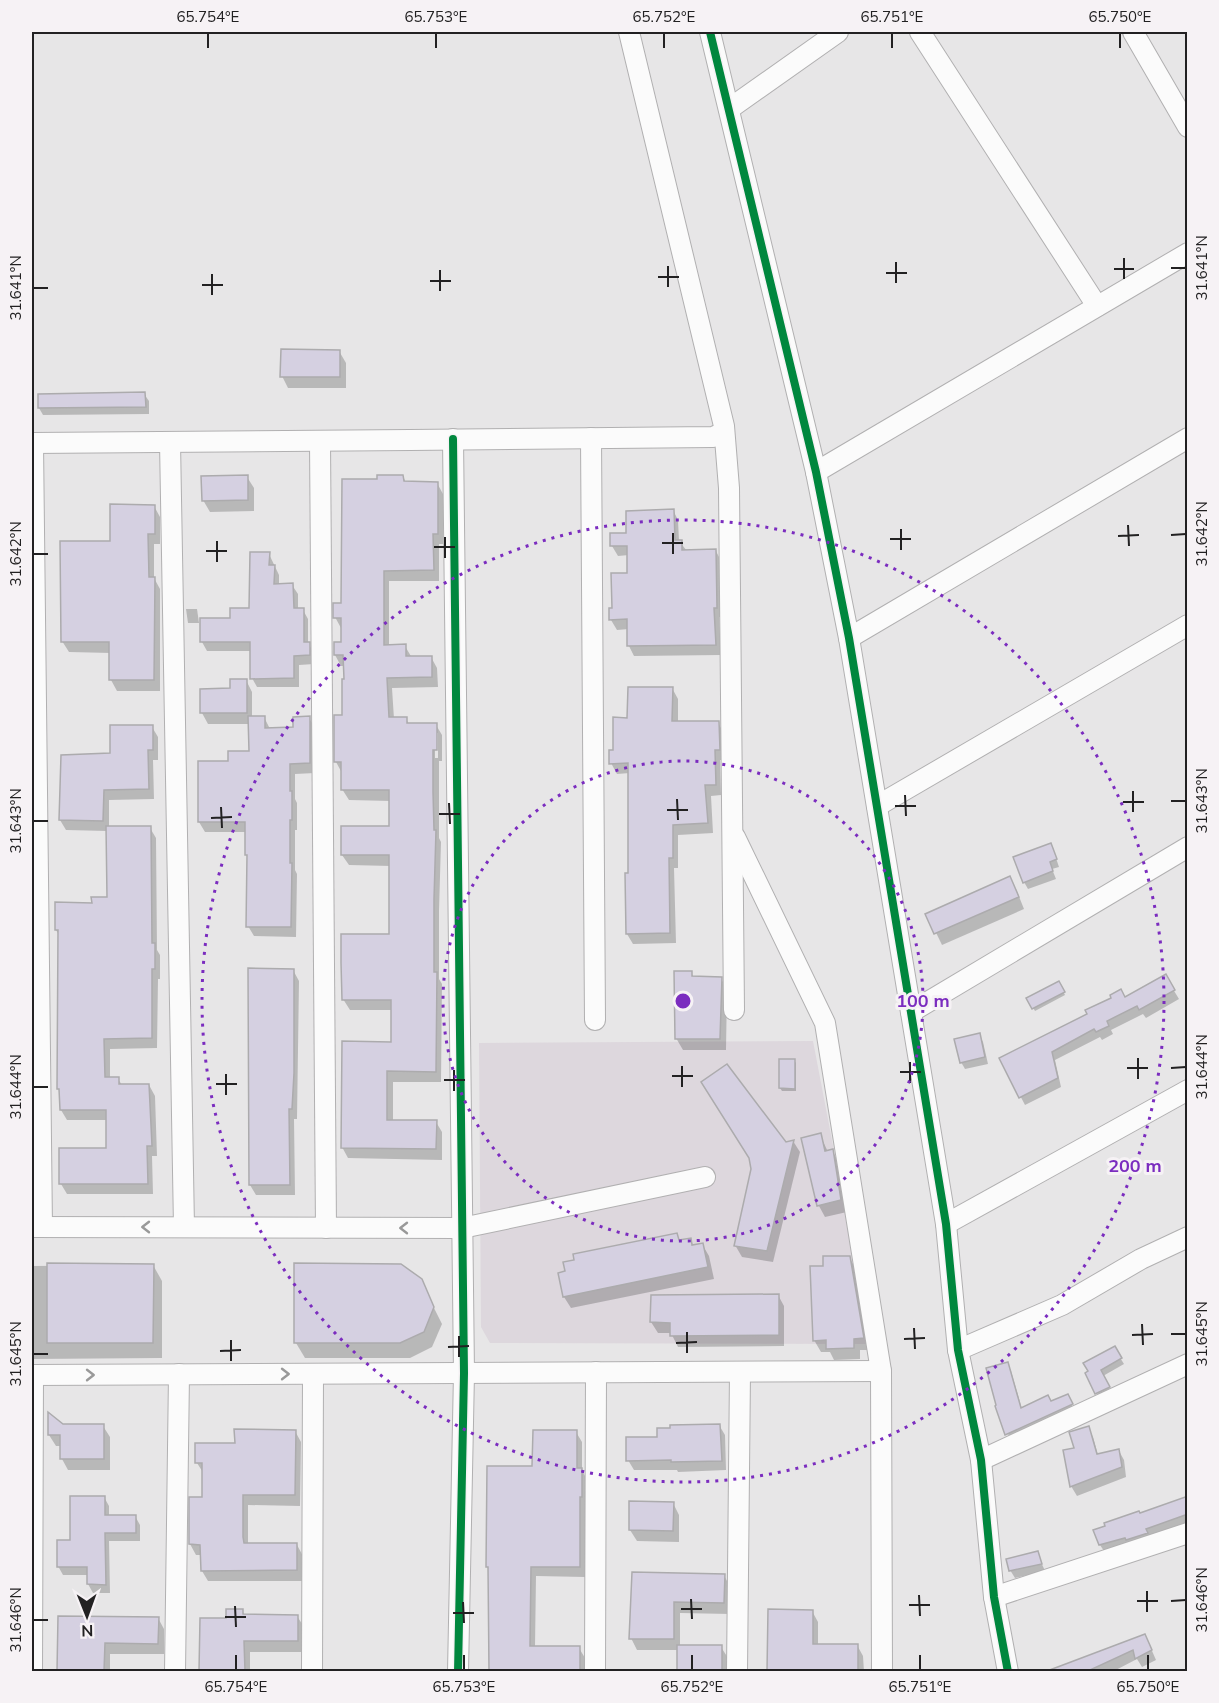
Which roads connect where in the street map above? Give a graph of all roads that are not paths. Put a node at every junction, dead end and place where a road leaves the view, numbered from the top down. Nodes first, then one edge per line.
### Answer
1 (629, 32) edge
2 (710, 32) edge
3 (838, 32) edge
4 (920, 32) edge
5 (1133, 32) edge
6 (729, 109) junction
7 (1188, 127) edge
8 (1188, 253) edge
9 (1097, 306) junction
10 (724, 432) junction
11 (591, 438) junction
12 (1188, 438) edge
13 (453, 439) junction
14 (32, 442) edge
15 (170, 442) junction
16 (320, 442) junction
17 (816, 471) junction
18 (1188, 625) edge
19 (849, 638) junction
20 (877, 806) junction
21 (732, 832) junction
22 (1188, 847) edge
23 (734, 1010) dead end
24 (911, 1012) junction
25 (595, 1020) dead end
26 (1188, 1090) edge
27 (705, 1177) dead end
28 (946, 1224) junction
29 (37, 1227) edge
30 (184, 1227) junction
31 (326, 1228) junction
32 (462, 1228) junction
33 (1188, 1237) edge
34 (958, 1350) junction
35 (1188, 1364) edge
36 (881, 1371) junction
37 (596, 1372) junction
38 (740, 1372) junction
39 (464, 1373) junction
40 (179, 1374) junction
41 (313, 1374) junction
42 (32, 1375) edge
43 (981, 1460) junction
44 (1188, 1533) edge
45 (994, 1597) junction
46 (32, 1671) edge
47 (176, 1671) edge
48 (312, 1671) edge
49 (458, 1671) edge
50 (595, 1671) edge
51 (737, 1671) edge
52 (882, 1671) edge
53 (1008, 1671) edge

1 - 10 street
2 - 6 street
3 - 6 street
4 - 9 street
5 - 7 street
6 - 17 street
8 - 9 street
9 - 17 street
10 - 11 street
10 - 21 street
11 - 13 street
11 - 25 street
12 - 19 street
13 - 16 street
13 - 32 street
14 - 15 street
14 - 29 street
15 - 16 street
15 - 30 street
16 - 31 street
17 - 19 street
18 - 20 street
19 - 20 street
20 - 24 street
21 - 23 street
21 - 36 street
22 - 24 street
24 - 28 street
26 - 28 street
27 - 32 street
28 - 34 street
30 -> 29 street
30 - 31 street
32 -> 31 street
32 - 39 street
33 - 34 street
34 - 43 street
35 - 43 street
36 - 38 street
36 - 52 street
37 - 38 street
37 - 39 street
37 - 50 street
38 - 51 street
39 - 41 street
39 - 49 street
40 -> 41 street
42 -> 40 street
40 - 47 street
41 - 48 street
42 - 46 street
43 - 45 street
44 - 45 street
45 - 53 street

